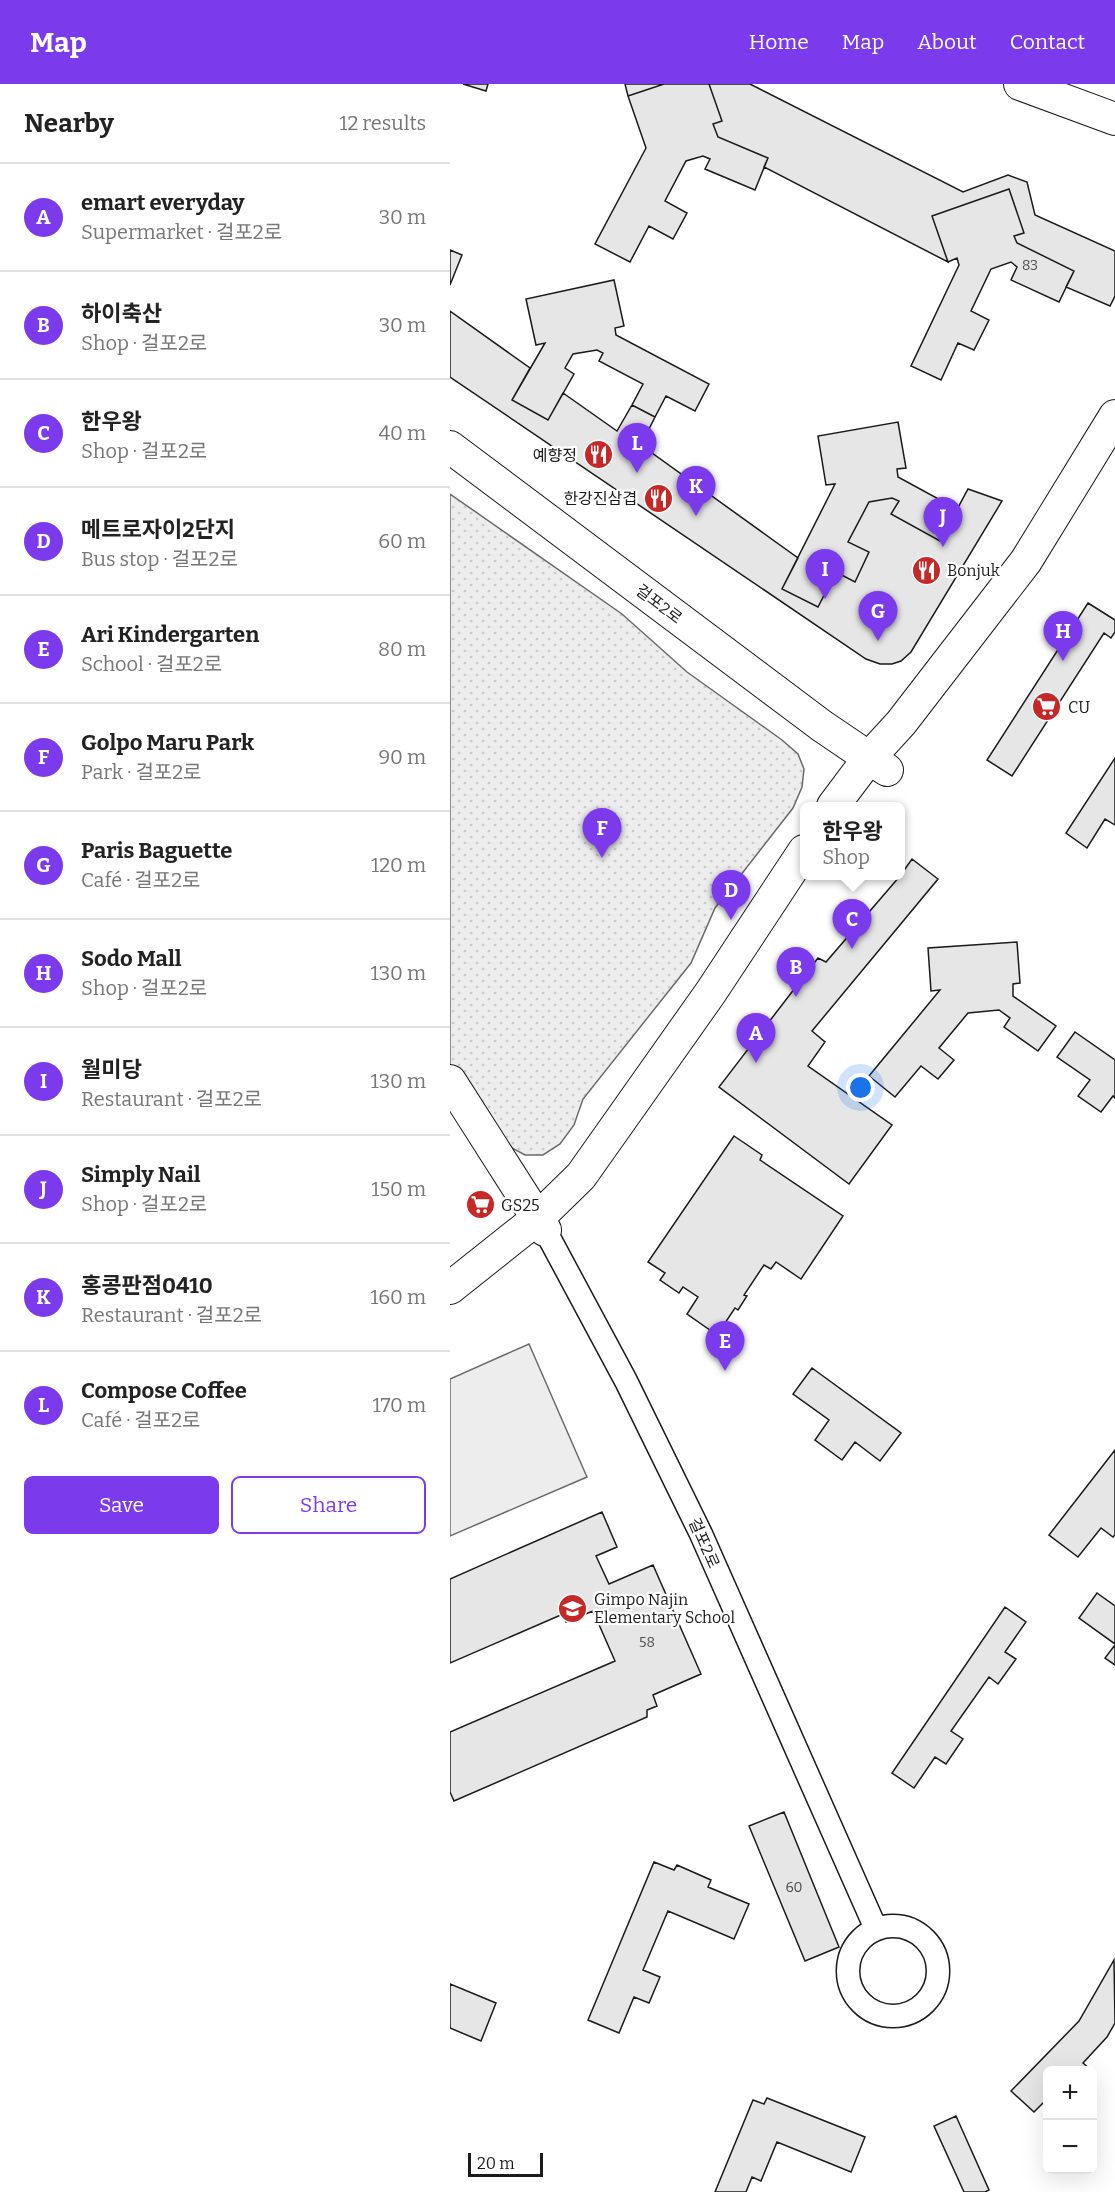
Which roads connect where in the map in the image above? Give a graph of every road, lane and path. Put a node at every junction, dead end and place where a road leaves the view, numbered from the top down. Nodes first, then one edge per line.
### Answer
1 (1020, 84) edge
2 (1115, 119) edge
3 (1115, 416) edge
4 (1115, 444) edge
5 (450, 447) edge
6 (878, 764) junction
7 (838, 802) edge
8 (859, 802) edge
9 (800, 857) edge
10 (804, 880) edge
11 (450, 1081) edge
12 (542, 1224) junction
13 (450, 1288) edge
14 (450, 1304) edge
15 (876, 1929) junction

1 - 2 street
3 - 6 street
4 - 6 street
5 - 6 street, 걸포2로
6 - 7 street
6 - 8 street
9 - 12 street
10 - 12 street
11 - 12 street, 걸포2로
12 - 13 street
12 - 14 street
12 - 15 street, 걸포2로
15 - 15 street

